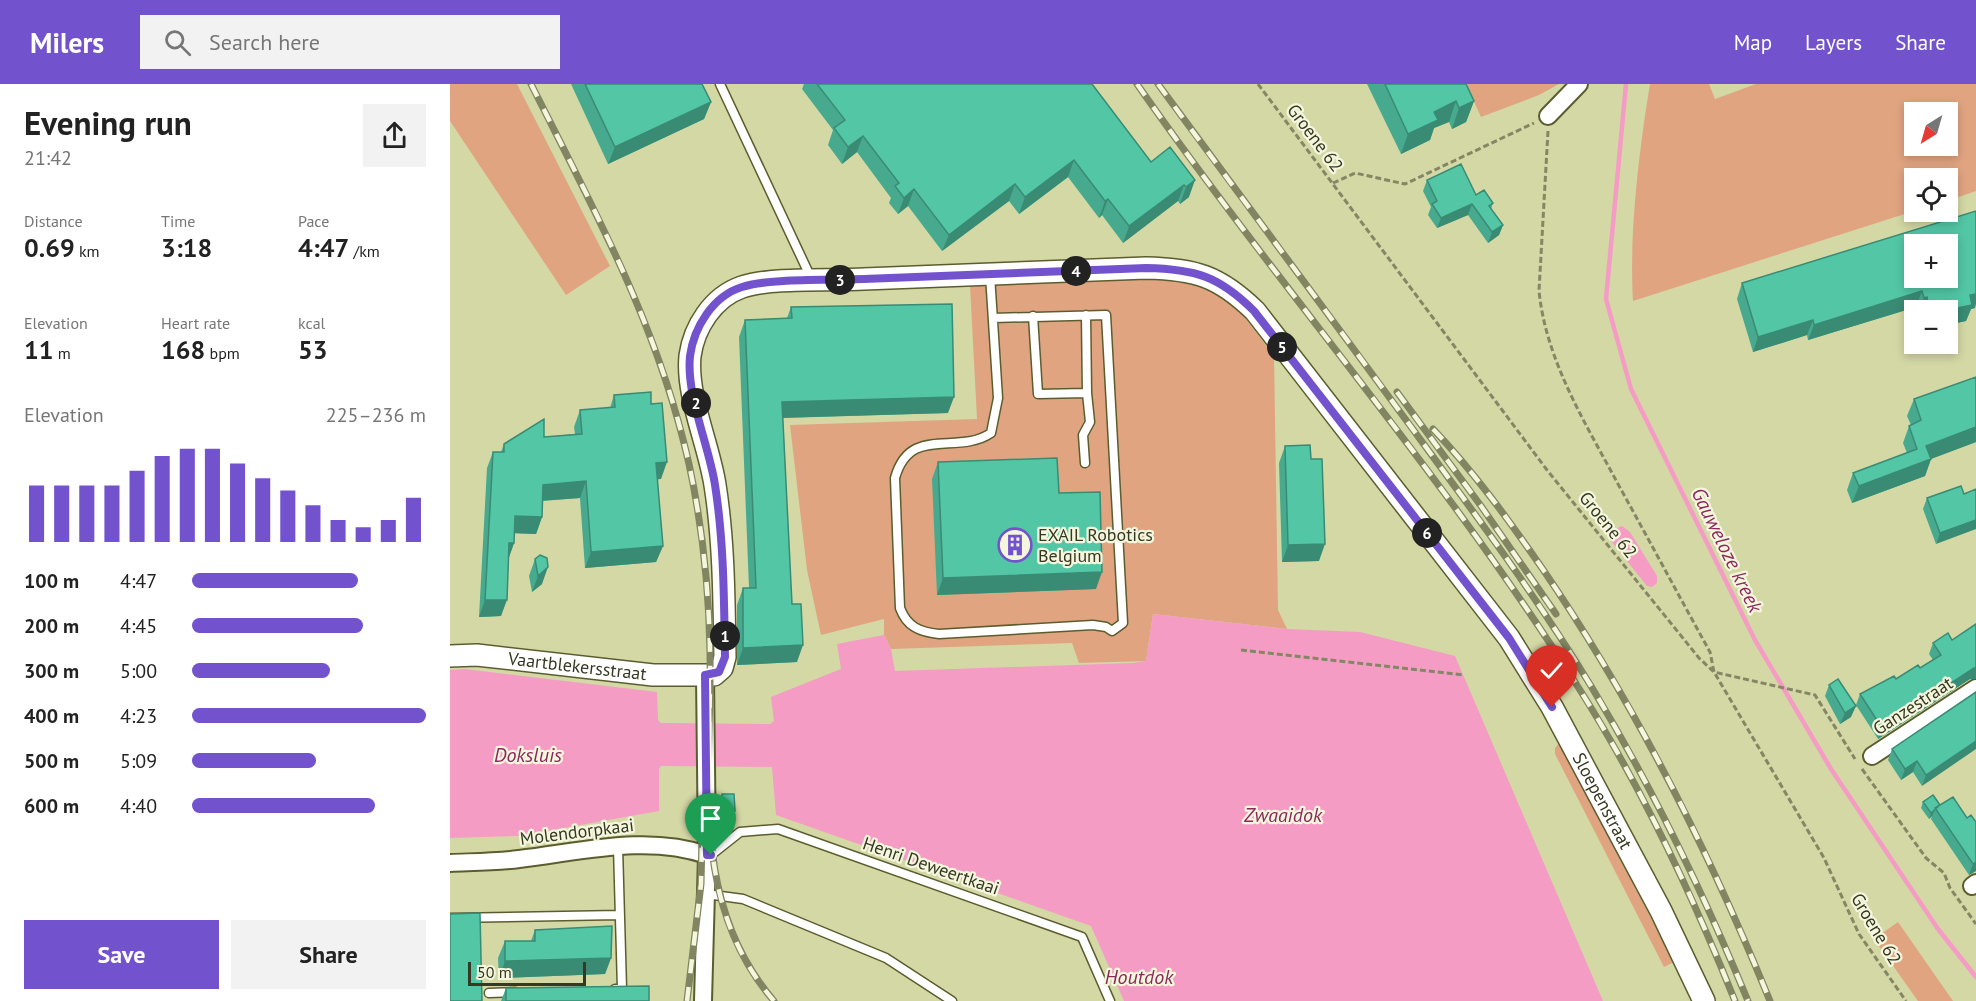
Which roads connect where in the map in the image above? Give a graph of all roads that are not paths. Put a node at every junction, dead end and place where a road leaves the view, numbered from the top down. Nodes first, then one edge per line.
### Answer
1 (720, 84) edge
2 (1579, 84) edge
3 (1548, 116) road end
4 (990, 274) junction
5 (812, 281) junction
6 (1086, 315) junction
7 (1033, 316) junction
8 (993, 318) junction
9 (1088, 393) junction
10 (1085, 464) dead end
11 (450, 656) edge
12 (705, 675) junction
13 (1976, 688) edge
14 (1872, 756) dead end
15 (618, 847) junction
16 (707, 855) junction
17 (450, 863) edge
18 (706, 894) junction
19 (619, 915) junction
20 (450, 918) edge
21 (600, 990) edge
22 (522, 992) edge
23 (489, 993) dead end
24 (704, 1001) edge
25 (952, 1001) edge
26 (1110, 1001) edge
27 (1704, 1001) edge

1 - 5 lane
2 - 3 street
4 - 5 street, Sloepenstraat
4 - 8 lane
4 - 27 street, Sloepenstraat
5 - 12 street, Sloepenstraat
6 - 7 lane
6 - 8 lane
6 - 9 lane
7 - 8 lane
7 - 9 lane
9 - 10 lane
11 - 12 street, Vaartblekersstraat
12 - 16 street
13 - 14 street, Ganzestraat
15 - 16 street, Molendorpkaai
15 - 17 street, Molendorpkaai
15 - 19 lane
16 - 18 street
16 - 26 lane, Henri Deweertkaai
18 - 24 street
18 - 25 lane
19 - 20 lane
19 - 21 lane
22 - 23 lane

